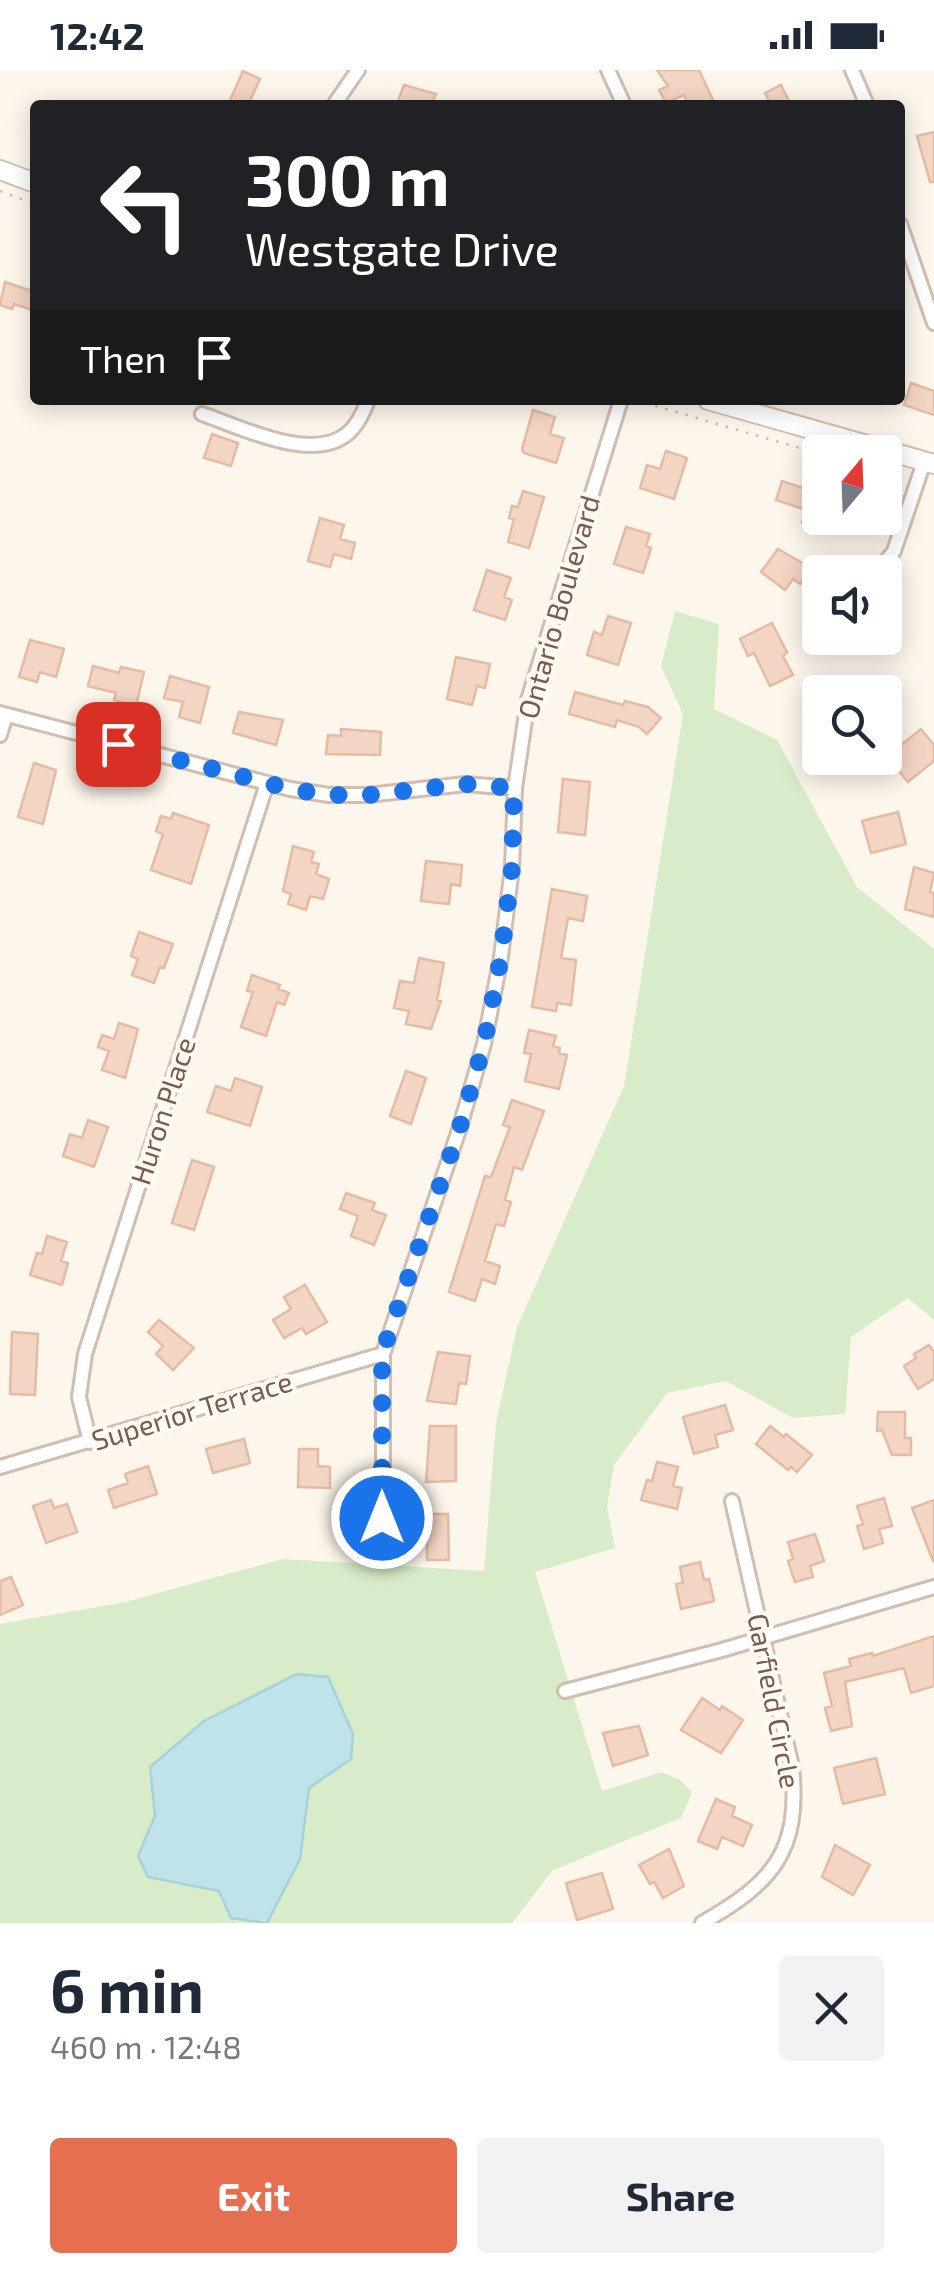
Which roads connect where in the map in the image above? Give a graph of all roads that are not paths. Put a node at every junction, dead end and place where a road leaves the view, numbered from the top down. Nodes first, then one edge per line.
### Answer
1 (358, 70) edge
2 (608, 70) edge
3 (852, 70) edge
4 (337, 100) edge
5 (622, 100) edge
6 (865, 100) edge
7 (0, 170) edge
8 (30, 181) edge
9 (905, 239) edge
10 (934, 323) edge
11 (365, 405) edge
12 (619, 405) edge
13 (726, 405) edge
14 (202, 414) dead end
15 (929, 463) edge
16 (891, 555) edge
17 (3, 714) edge
18 (0, 734) edge
19 (267, 783) junction
20 (514, 788) junction
21 (382, 1354) junction
22 (90, 1442) junction
23 (0, 1467) edge
24 (732, 1501) dead end
25 (382, 1518) dead end
26 (934, 1587) edge
27 (762, 1636) junction
28 (566, 1691) dead end
29 (702, 1923) edge

1 - 4 street
2 - 5 street
3 - 6 street
7 - 8 main road
9 - 10 street
11 - 14 street
12 - 20 street, Ontario Boulevard
13 - 15 main road
15 - 16 street
17 - 18 street
17 - 19 street
19 - 20 street
19 - 22 street, Huron Place
20 - 21 street, Ontario Boulevard
21 - 22 street, Superior Terrace
21 - 25 street, Ontario Boulevard
22 - 23 street, Superior Terrace
24 - 27 street, Garfield Circle
26 - 27 street
27 - 28 street
27 - 29 street, Garfield Circle

